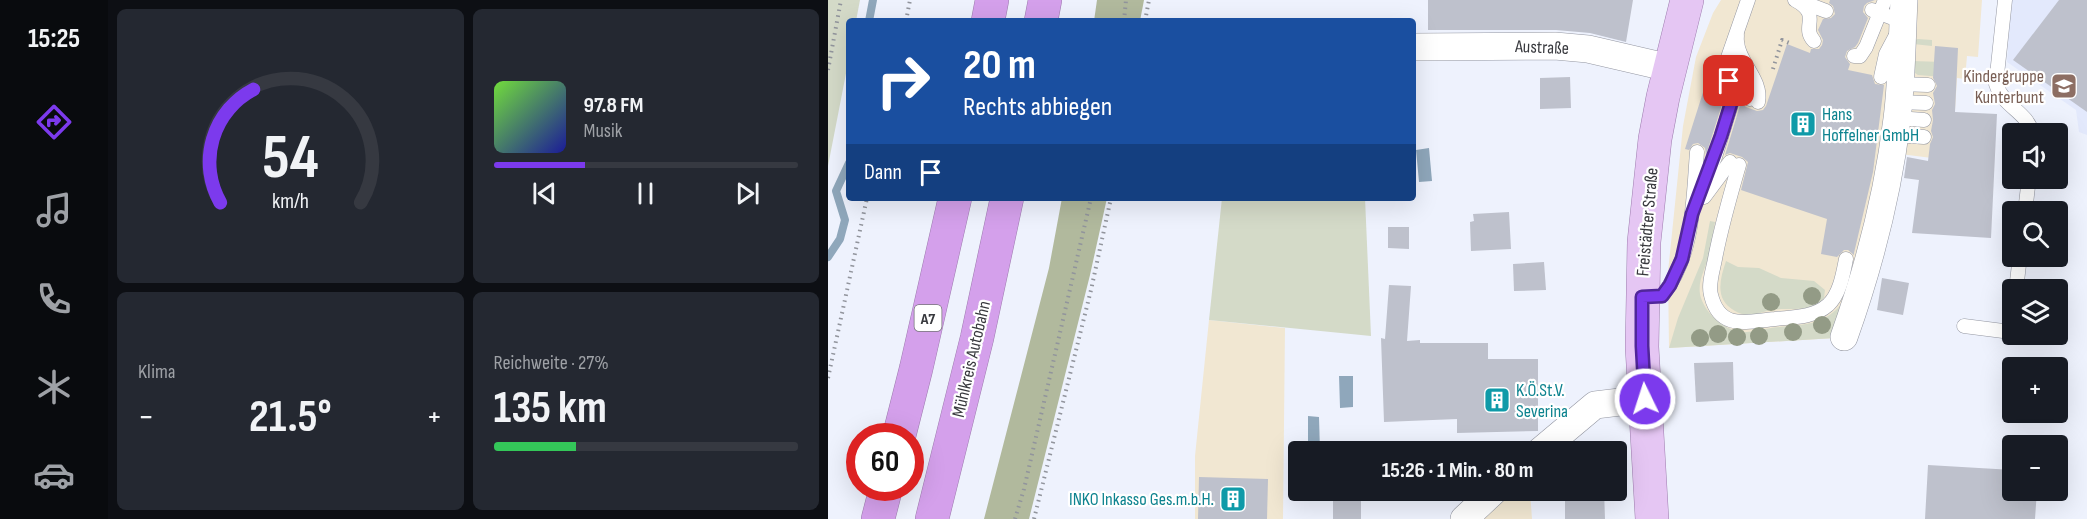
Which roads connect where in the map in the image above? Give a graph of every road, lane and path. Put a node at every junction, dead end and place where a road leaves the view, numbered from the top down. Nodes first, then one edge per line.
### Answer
1 (841, 0) edge
2 (910, 0) edge
3 (992, 0) edge
4 (1045, 0) edge
5 (1126, 0) edge
6 (1149, 0) edge
7 (1688, 0) edge
8 (1748, 0) edge
9 (1796, 0) edge
10 (1885, 0) edge
11 (2005, 0) edge
12 (1826, 11) dead end
13 (1890, 12) edge
14 (907, 18) edge
15 (989, 18) edge
16 (1042, 18) edge
17 (1124, 18) edge
18 (1146, 18) edge
19 (1738, 27) junction
20 (1814, 41) dead end
21 (1416, 47) edge
22 (1854, 56) dead end
23 (1725, 67) junction
24 (1670, 68) junction
25 (828, 70) edge
26 (1928, 85) dead end
27 (1717, 89) dead end
28 (1894, 103) junction
29 (1926, 103) dead end
30 (1924, 120) dead end
31 (2030, 123) edge
32 (1924, 137) dead end
33 (1697, 152) dead end
34 (866, 201) edge
35 (954, 201) edge
36 (1006, 201) edge
37 (1089, 201) edge
38 (1110, 201) edge
39 (1692, 214) junction
40 (1846, 259) dead end
41 (1642, 297) junction
42 (1964, 326) dead end
43 (2002, 331) edge
44 (1844, 337) dead end
45 (828, 378) edge
46 (1645, 399) junction
47 (902, 423) edge
48 (1552, 441) edge
49 (883, 501) edge
50 (1483, 501) edge
51 (878, 519) edge
52 (932, 519) edge
53 (1015, 519) edge
54 (1034, 519) edge
55 (1464, 519) edge
56 (1652, 519) edge

1 - 25 path
2 - 14 path
3 - 15 highway
4 - 16 highway
5 - 17 path
6 - 18 path
7 - 24 main road, Freistädter Straße
8 - 19 lane
9 - 12 lane
9 - 20 lane
10 - 13 lane
11 - 31 lane
13 - 22 lane
13 - 28 street
19 - 23 lane
19 - 23 lane
21 - 24 street, Austraße
23 - 27 lane
23 - 39 lane
24 - 41 main road, Freistädter Straße
26 - 28 lane
28 - 29 lane
28 - 30 lane
28 - 32 lane
28 - 44 street
33 - 39 lane
34 - 45 path
35 - 47 highway, A7
36 - 52 highway, Mühlkreis Autobahn
37 - 53 path
38 - 54 path
39 - 40 lane
39 - 41 lane
41 - 46 main road, Freistädter Straße
42 - 43 lane
46 - 48 street
46 - 56 main road, Freistädter Straße
49 - 51 highway
50 - 55 street

